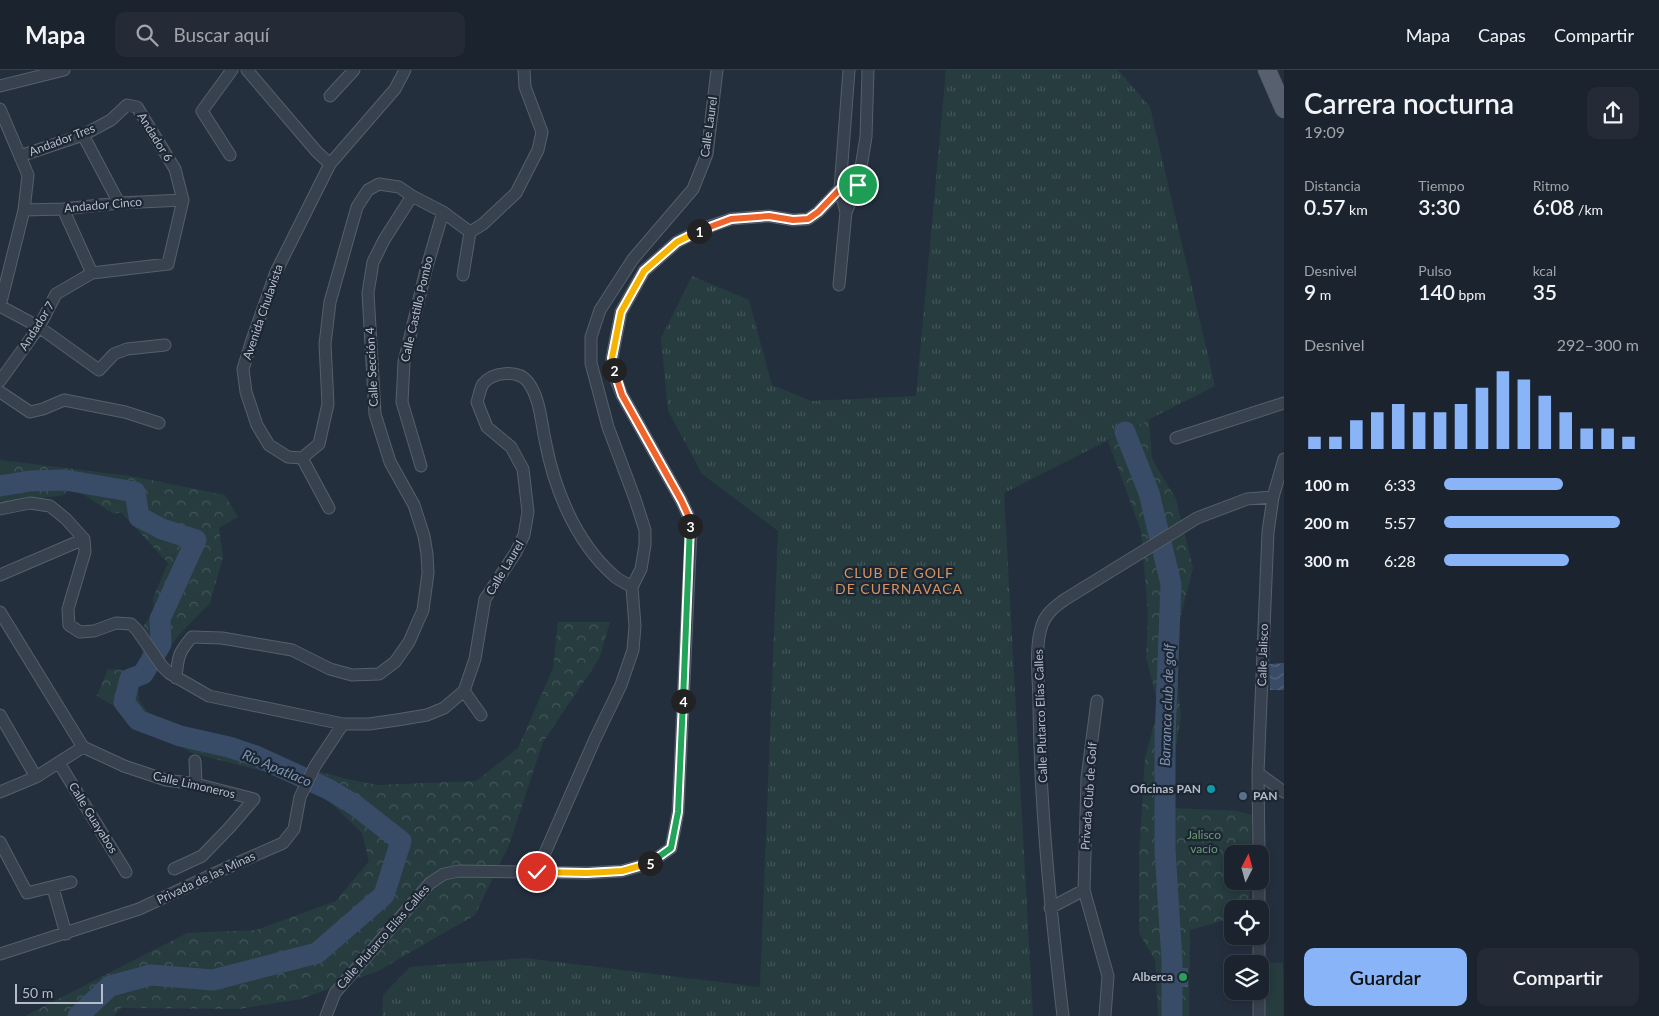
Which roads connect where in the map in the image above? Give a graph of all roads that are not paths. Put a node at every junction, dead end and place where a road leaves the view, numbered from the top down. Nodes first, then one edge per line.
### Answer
1 (64, 70) edge
2 (232, 70) edge
3 (246, 70) edge
4 (354, 70) edge
5 (405, 70) edge
6 (524, 70) edge
7 (716, 70) edge
8 (849, 70) edge
9 (868, 70) edge
10 (1267, 70) edge
11 (0, 86) edge
12 (330, 96) dead end
13 (128, 105) joint
14 (0, 109) edge
15 (1284, 109) edge
16 (83, 135) junction
17 (230, 155) dead end
18 (20, 156) junction
19 (330, 164) junction
20 (858, 185) junction
21 (840, 189) junction
22 (412, 196) junction
23 (183, 200) junction
24 (119, 203) junction
25 (63, 209) junction
26 (24, 210) junction
27 (443, 212) junction
28 (846, 212) junction
29 (470, 232) junction
30 (168, 264) joint
31 (92, 273) junction
32 (463, 275) dead end
33 (840, 286) dead end
34 (0, 306) edge
35 (39, 327) junction
36 (165, 346) dead end
37 (0, 381) edge
38 (0, 392) edge
39 (1284, 403) edge
40 (159, 423) dead end
41 (1176, 438) dead end
42 (302, 458) junction
43 (1284, 459) edge
44 (421, 466) dead end
45 (1273, 497) junction
46 (329, 508) dead end
47 (0, 509) edge
48 (84, 539) junction
49 (0, 575) edge
50 (632, 587) junction
51 (0, 612) edge
52 (176, 678) junction
53 (464, 691) junction
54 (1097, 701) dead end
55 (0, 715) edge
56 (481, 715) dead end
57 (343, 724) junction
58 (83, 747) junction
59 (194, 761) dead end
60 (59, 763) junction
61 (1258, 773) junction
62 (36, 777) junction
63 (196, 784) junction
64 (0, 792) edge
65 (1284, 792) edge
66 (0, 842) edge
67 (1259, 845) edge
68 (174, 869) dead end
69 (126, 872) dead end
70 (537, 872) junction
71 (71, 882) dead end
72 (53, 888) junction
73 (1084, 890) junction
74 (1050, 908) junction
75 (66, 934) junction
76 (0, 954) edge
77 (1259, 1000) edge
78 (326, 1016) edge
79 (1063, 1016) edge
80 (1105, 1016) edge
81 (1259, 1016) edge

1 - 11 street
2 - 17 street
3 - 19 street
4 - 12 street
5 - 19 street, Avenida Chulavista
6 - 29 street
7 - 50 street, Calle Laurel
8 - 21 street
9 - 20 street
10 - 15 main road
13 - 16 street, Andador Tres
13 - 23 street, Andador 6
14 - 18 street
16 - 18 street, Andador Tres
16 - 24 street
18 - 26 street
19 - 42 street, Avenida Chulavista
20 - 21 street
20 - 28 street
21 - 28 street
21 - 70 street, Calle Plutarco Elías Calles
22 - 27 street
22 - 42 street
22 - 52 street, Calle Sección 4
23 - 24 street, Andador Cinco
23 - 30 street, Andador 6
24 - 25 street, Andador Cinco
25 - 26 street, Andador Cinco
25 - 31 street
26 - 34 street
27 - 29 street
27 - 44 street, Calle Castillo Pombo
28 - 33 street
29 - 32 street
30 - 31 street, Andador 7
31 - 35 street, Andador 7
34 - 35 street
35 - 36 street
35 - 37 street, Andador 7
38 - 40 street
39 - 41 street
42 - 46 street
43 - 45 street, Calle Jalisco
45 - 61 street, Calle Jalisco
45 - 74 street, Calle Plutarco Elías Calles
47 - 48 street
48 - 49 street
48 - 52 street, Calle Laurel
50 - 53 street, Calle Laurel
50 - 70 street, Calle Laurel
51 - 58 street
52 - 57 street, Calle Laurel
53 - 56 street
53 - 57 street, Calle Laurel
54 - 73 street, Privada Club de Golf
55 - 62 street
57 - 75 street, Privada de las Minas
58 - 60 street
58 - 63 street, Calle Limoneros
59 - 63 street
60 - 62 street
60 - 69 street, Calle Guayabos
61 - 65 street
61 - 67 street, Calle Jalisco
62 - 64 street
63 - 68 street, Calle Limoneros
66 - 72 street
70 - 78 street, Calle Plutarco Elías Calles
71 - 72 street
72 - 75 street
73 - 74 street
73 - 80 street, Privada Club de Golf
74 - 79 street, Calle Plutarco Elías Calles
75 - 76 street, Privada de las Minas
77 - 81 street

